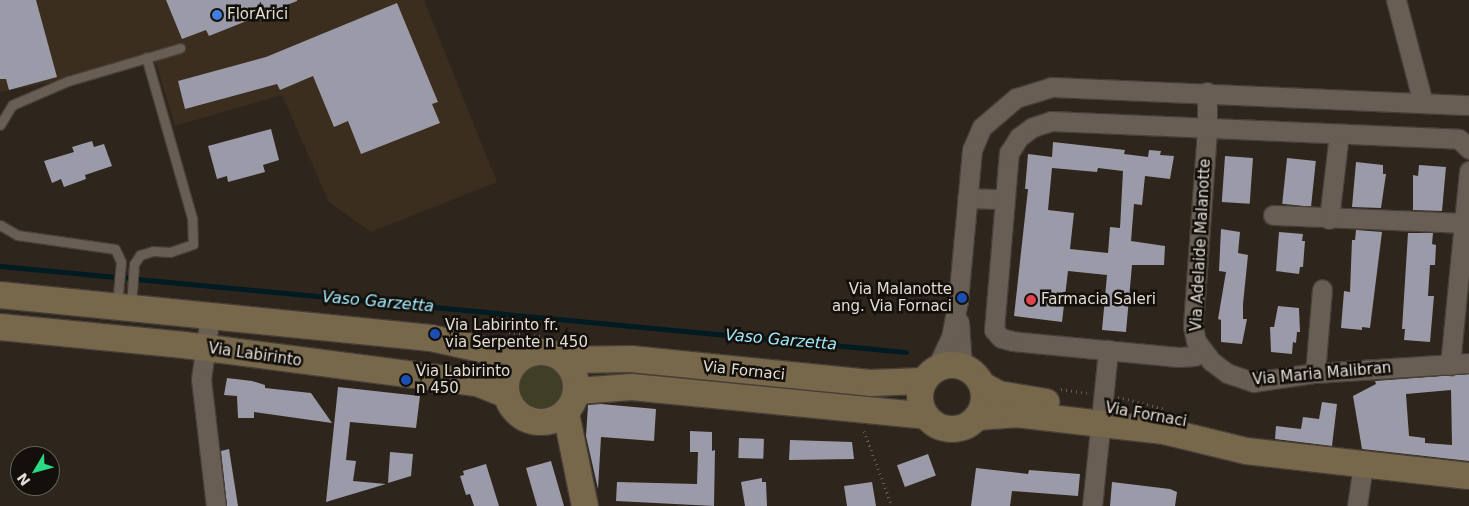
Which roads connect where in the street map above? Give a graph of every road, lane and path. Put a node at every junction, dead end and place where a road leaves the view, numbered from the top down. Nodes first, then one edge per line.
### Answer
1 (1396, 0) edge
2 (180, 48) dead end
3 (146, 57) junction
4 (1207, 92) junction
5 (1423, 103) junction
6 (1469, 105) edge
7 (0, 125) edge
8 (1207, 130) junction
9 (1339, 134) junction
10 (1469, 149) edge
11 (1469, 171) edge
12 (967, 198) junction
13 (1004, 199) junction
14 (1273, 215) dead end
15 (1329, 219) junction
16 (1465, 223) junction
17 (0, 225) edge
18 (1322, 289) dead end
19 (0, 295) edge
20 (125, 296) junction
21 (958, 301) junction
22 (210, 316) junction
23 (0, 327) edge
24 (206, 348) junction
25 (1108, 350) junction
26 (1203, 351) junction
27 (521, 358) junction
28 (564, 360) junction
29 (1469, 363) edge
30 (1450, 365) junction
31 (962, 366) junction
32 (1315, 373) junction
33 (930, 375) junction
34 (982, 385) junction
35 (507, 395) junction
36 (562, 409) junction
37 (864, 410) junction
38 (926, 416) junction
39 (1101, 416) junction
40 (977, 417) junction
41 (1363, 465) junction
42 (1469, 476) edge
43 (216, 506) edge
44 (585, 506) edge
45 (892, 506) edge
46 (1092, 506) edge
47 (1358, 506) edge

1 - 5 street
2 - 3 lane
3 - 7 lane
3 - 20 lane
4 - 5 street
4 - 8 street, Via Adelaide Malanotte
4 - 12 street
5 - 6 street
8 - 9 street, Via Adelaide Malanotte
8 - 13 street, Via Adelaide Malanotte
8 - 26 street, Via Adelaide Malanotte
9 - 10 street, Via Adelaide Malanotte
9 - 15 street
11 - 16 street
12 - 13 street
12 - 21 street
13 - 25 street, Via Adelaide Malanotte
14 - 15 street
15 - 16 street
16 - 30 street
17 - 20 lane
18 - 32 street
19 - 20 street
20 - 22 street
21 - 31 street
21 - 33 street
22 - 24 street
22 - 27 street
23 - 24 street, Via Labirinto
24 - 35 street, Via Labirinto
24 - 43 street
25 - 26 street, Via Adelaide Malanotte
25 - 39 street
26 - 32 street, Via Maria Malibran
27 - 28 street, Via Fornaci
27 - 35 street
28 - 33 street, Via Fornaci
28 - 36 street
29 - 30 street, Via Maria Malibran
30 - 32 street, Via Maria Malibran
31 - 33 street, Via Fornaci
31 - 34 street, Via Fornaci
33 - 38 street
34 - 39 street, Via Fornaci
34 - 40 street
35 - 36 street, Via Fornaci
36 - 37 street, Via Fornaci
36 - 44 street
37 - 38 street, Via Fornaci
37 - 45 path
38 - 40 street, Via Fornaci
39 - 40 street, Via Fornaci
39 - 41 street, Via Fornaci
39 - 46 street
41 - 42 street, Via Fornaci
41 - 47 street

